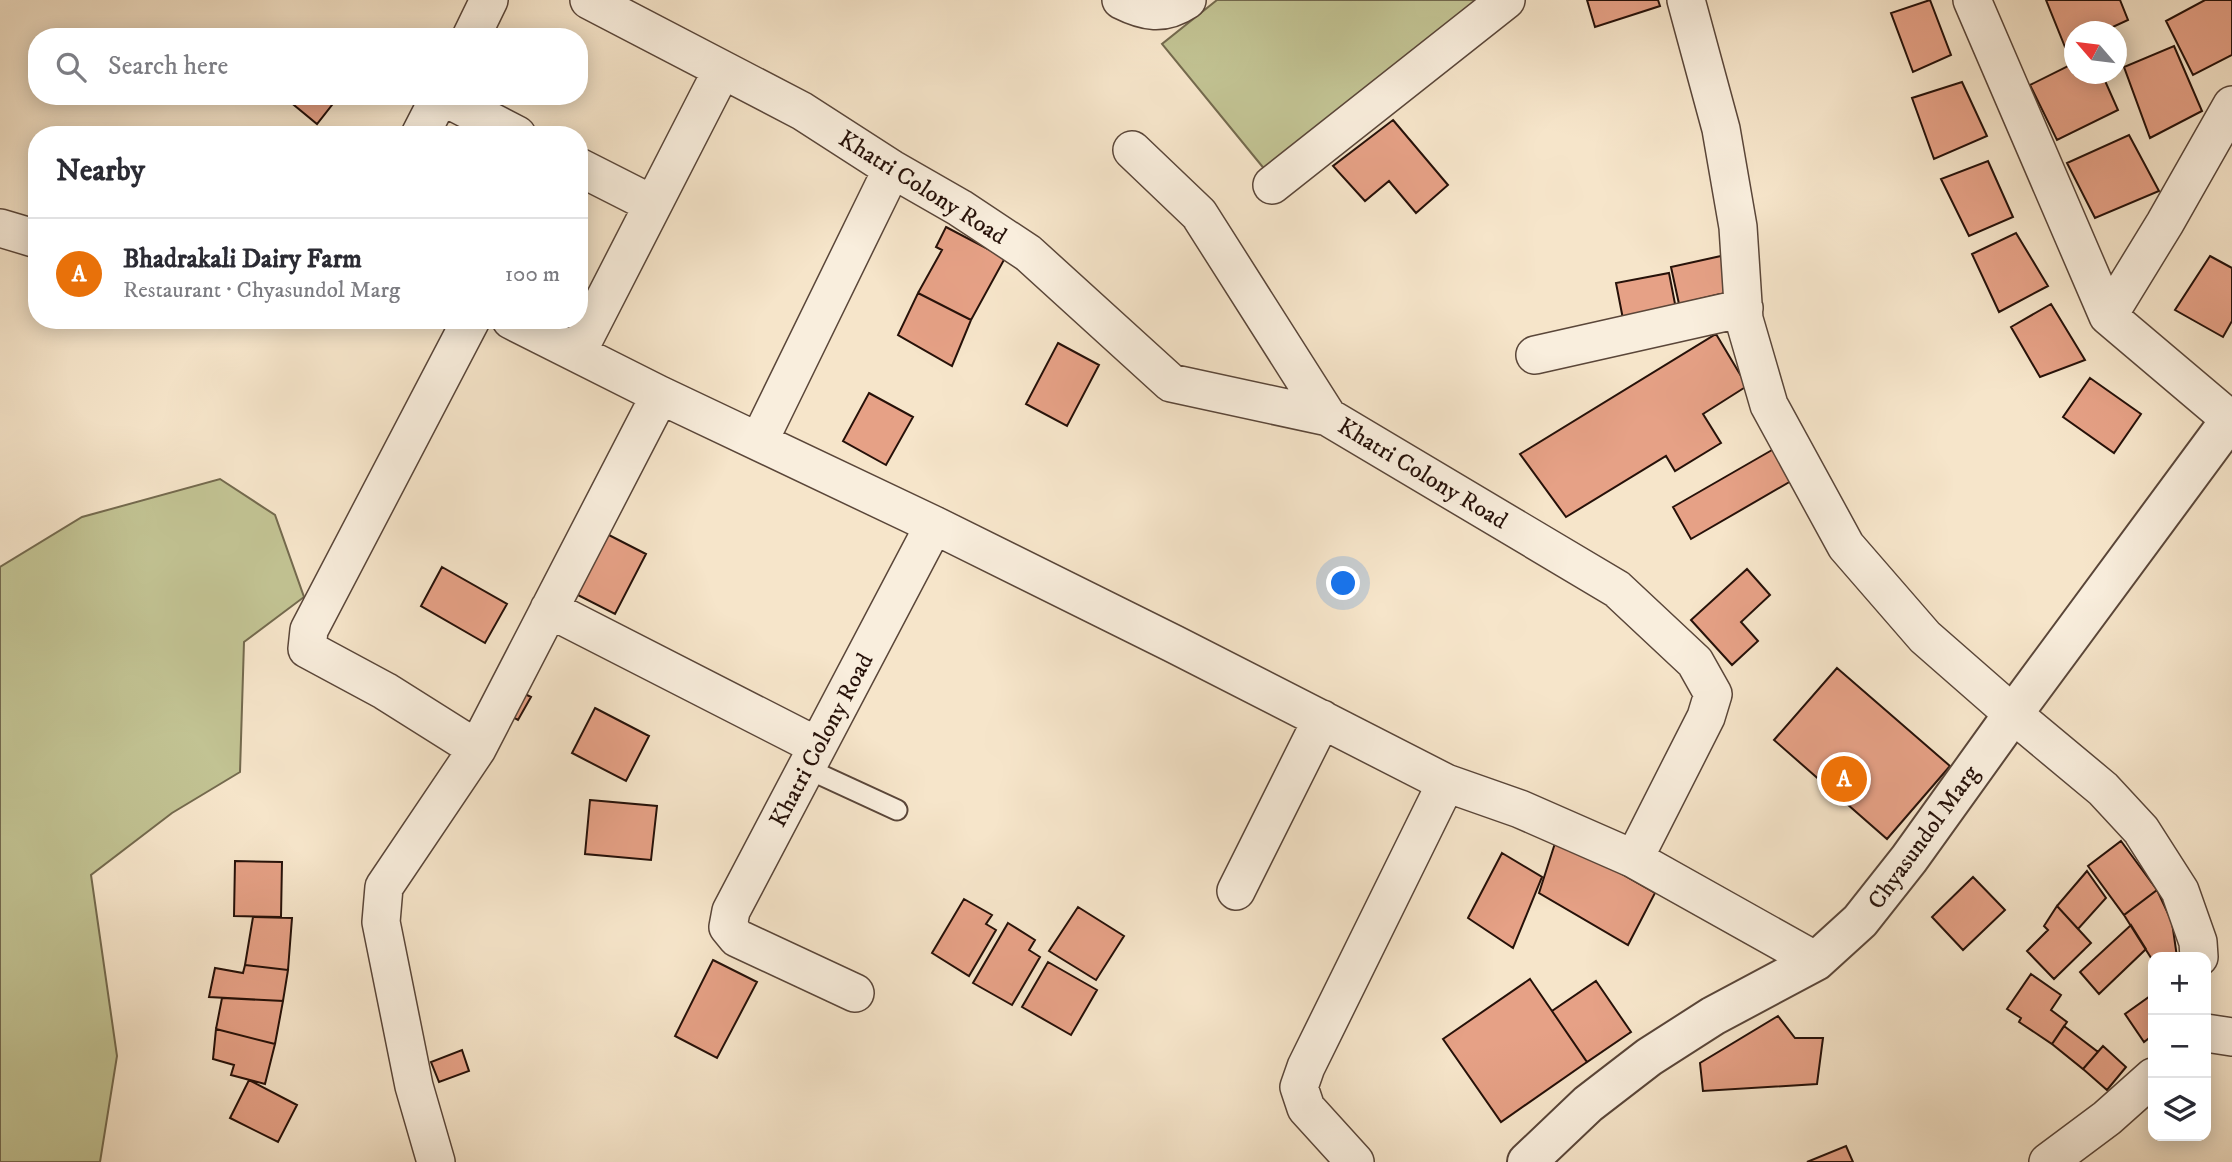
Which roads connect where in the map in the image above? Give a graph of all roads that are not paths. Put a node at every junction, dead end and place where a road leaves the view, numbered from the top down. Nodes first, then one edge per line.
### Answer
1 (489, 0) edge
2 (589, 0) edge
3 (1121, 0) edge
4 (1187, 0) edge
5 (1506, 0) edge
6 (1686, 0) edge
7 (1972, 0) edge
8 (475, 28) edge
9 (722, 70) junction
10 (436, 105) edge
11 (459, 105) edge
12 (2232, 105) edge
13 (425, 126) edge
14 (499, 126) edge
15 (1132, 150) dead end
16 (892, 169) junction
17 (588, 172) edge
18 (1272, 185) dead end
19 (652, 204) junction
20 (0, 228) edge
21 (28, 236) edge
22 (1744, 308) junction
23 (2108, 316) junction
24 (466, 329) edge
25 (529, 329) edge
26 (578, 354) junction
27 (1535, 355) dead end
28 (660, 395) junction
29 (1328, 417) junction
30 (2232, 422) edge
31 (759, 441) junction
32 (934, 525) junction
33 (549, 609) junction
34 (2013, 714) junction
35 (1322, 719) junction
36 (477, 749) junction
37 (812, 757) junction
38 (1446, 783) junction
39 (897, 810) dead end
40 (1634, 859) junction
41 (1236, 891) dead end
42 (2199, 952) edge
43 (1816, 961) junction
44 (855, 993) dead end
45 (2211, 1034) edge
46 (2232, 1037) edge
47 (2152, 1078) edge
48 (436, 1162) edge
49 (1354, 1162) edge
50 (1527, 1162) edge
51 (2048, 1162) edge

1 - 8 street
2 - 9 street, Khatri Colony Road
3 - 4 street
5 - 18 street
6 - 22 street
7 - 23 street
9 - 16 street, Khatri Colony Road
9 - 19 street
10 - 13 street
11 - 14 street
12 - 23 street
15 - 29 street
16 - 29 street, Khatri Colony Road
16 - 31 street
17 - 19 street
19 - 26 street
20 - 21 street
22 - 27 street
22 - 34 street
23 - 30 street
24 - 36 street
25 - 26 street
26 - 28 street
28 - 31 street
28 - 33 street
29 - 40 street, Khatri Colony Road
30 - 34 street, Chyasundol Marg
31 - 32 street
32 - 35 street
32 - 37 street, Khatri Colony Road
33 - 36 street
33 - 37 street
34 - 42 street
34 - 43 street, Chyasundol Marg
35 - 38 street
35 - 41 street
36 - 48 street
37 - 39 lane
37 - 44 street, Khatri Colony Road
38 - 40 street
38 - 49 street
40 - 43 street
43 - 50 street, Chyasundol Marg
45 - 46 street
47 - 51 street

